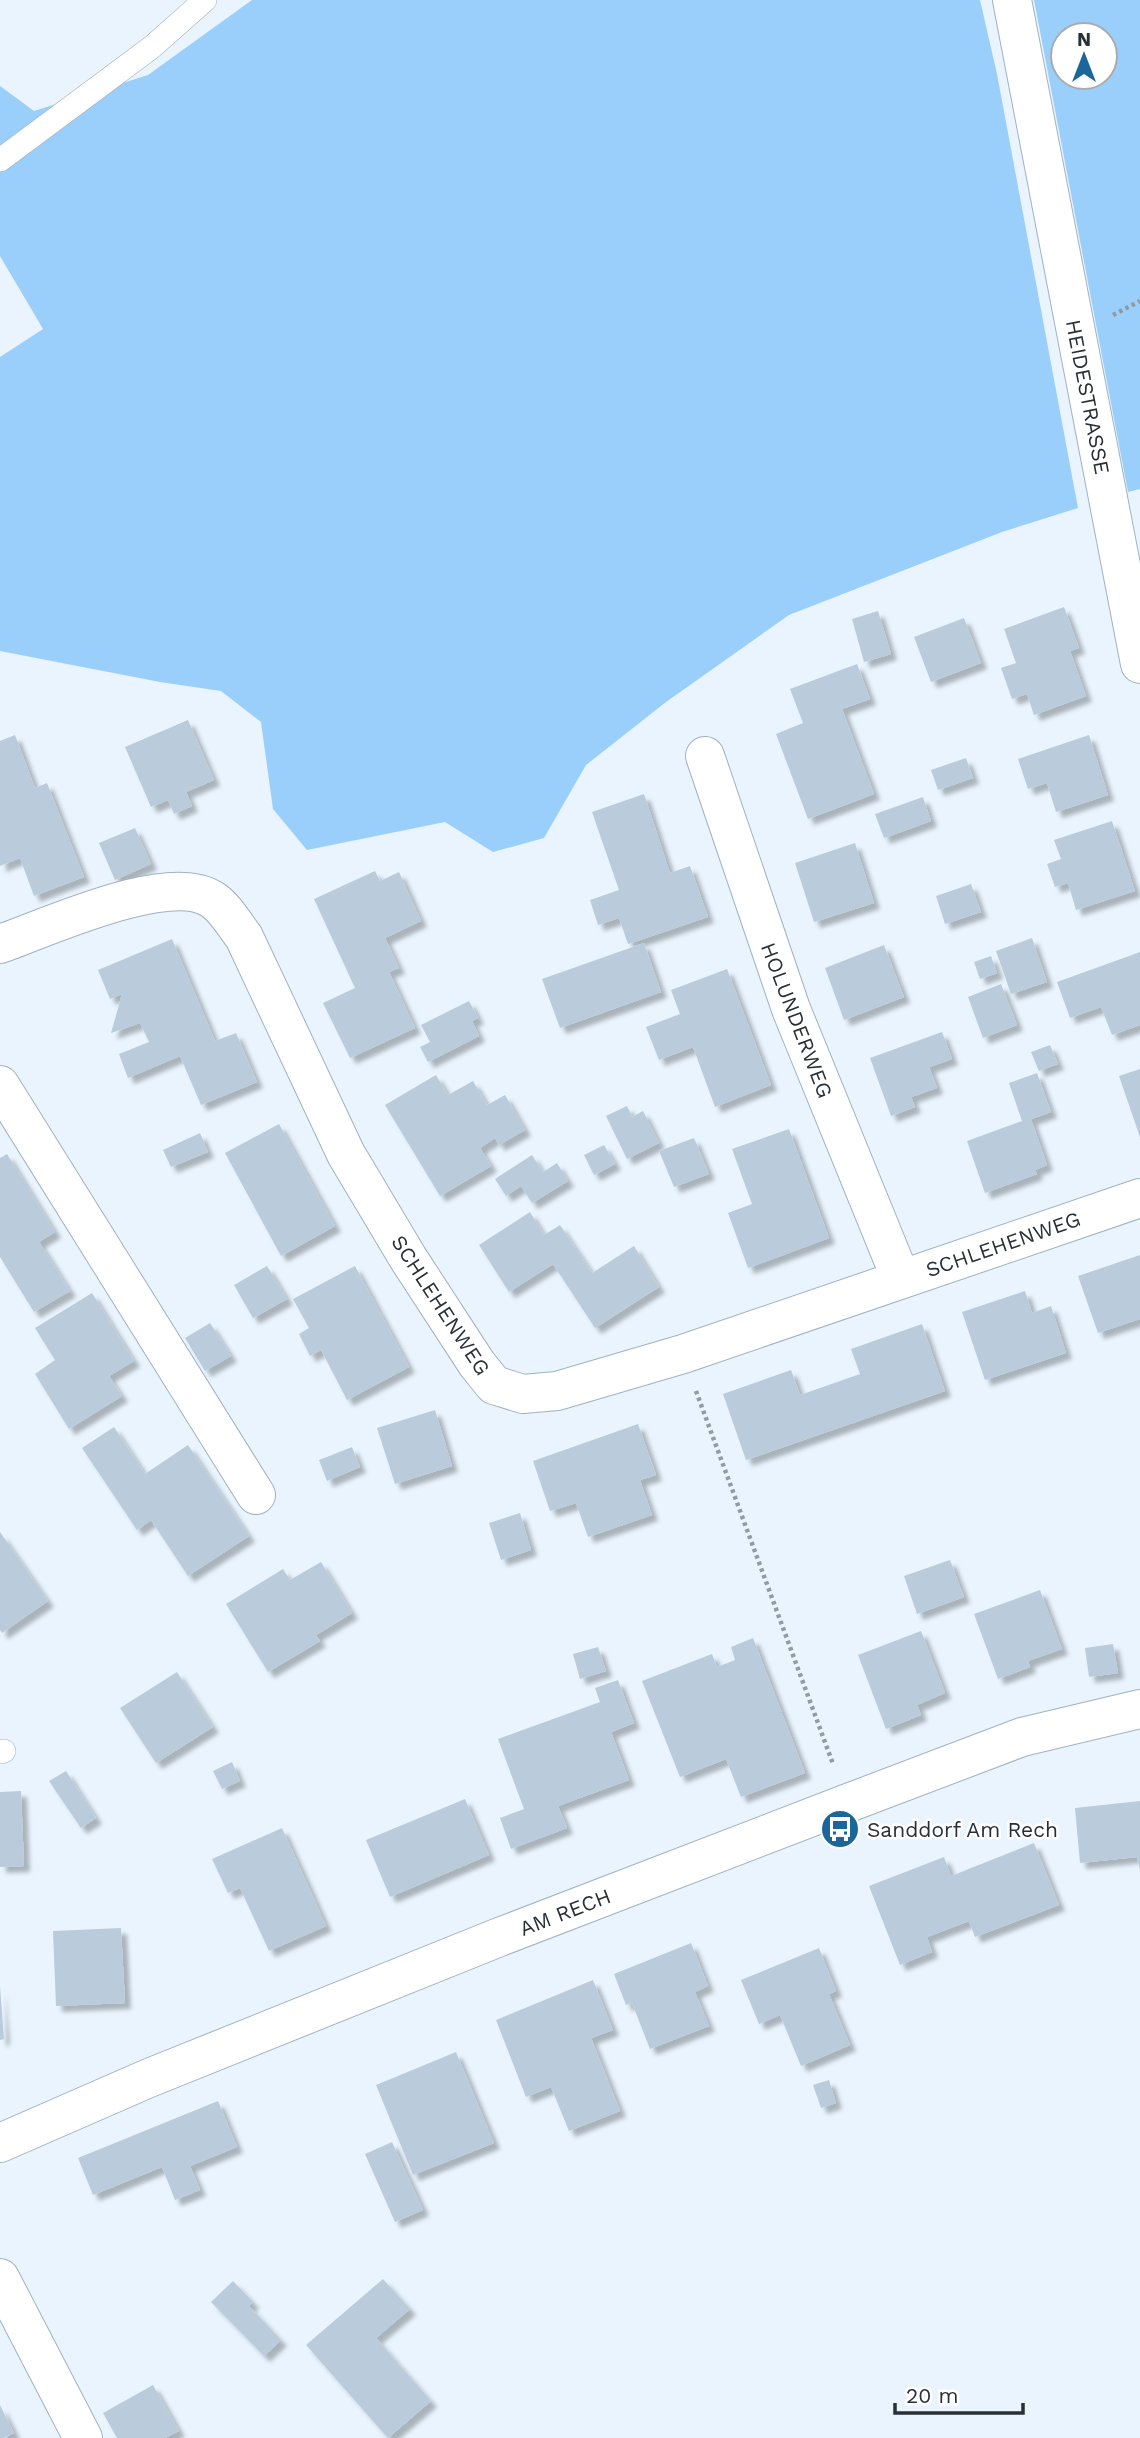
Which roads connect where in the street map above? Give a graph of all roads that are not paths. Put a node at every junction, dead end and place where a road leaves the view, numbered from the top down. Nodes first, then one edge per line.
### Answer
1 (205, 0) edge
2 (1012, 0) edge
3 (0, 160) edge
4 (1140, 664) edge
5 (705, 756) dead end
6 (0, 944) edge
7 (0, 1085) edge
8 (1140, 1198) edge
9 (901, 1279) junction
10 (256, 1495) dead end
11 (1140, 1709) edge
12 (0, 2143) edge
13 (0, 2278) edge
14 (83, 2438) edge

1 - 3 lane
2 - 4 street, HEIDESTRASSE
5 - 9 street, HOLUNDERWEG
6 - 9 street, SCHLEHENWEG
7 - 10 street
8 - 9 street, SCHLEHENWEG
11 - 12 street, AM RECH
13 - 14 street

